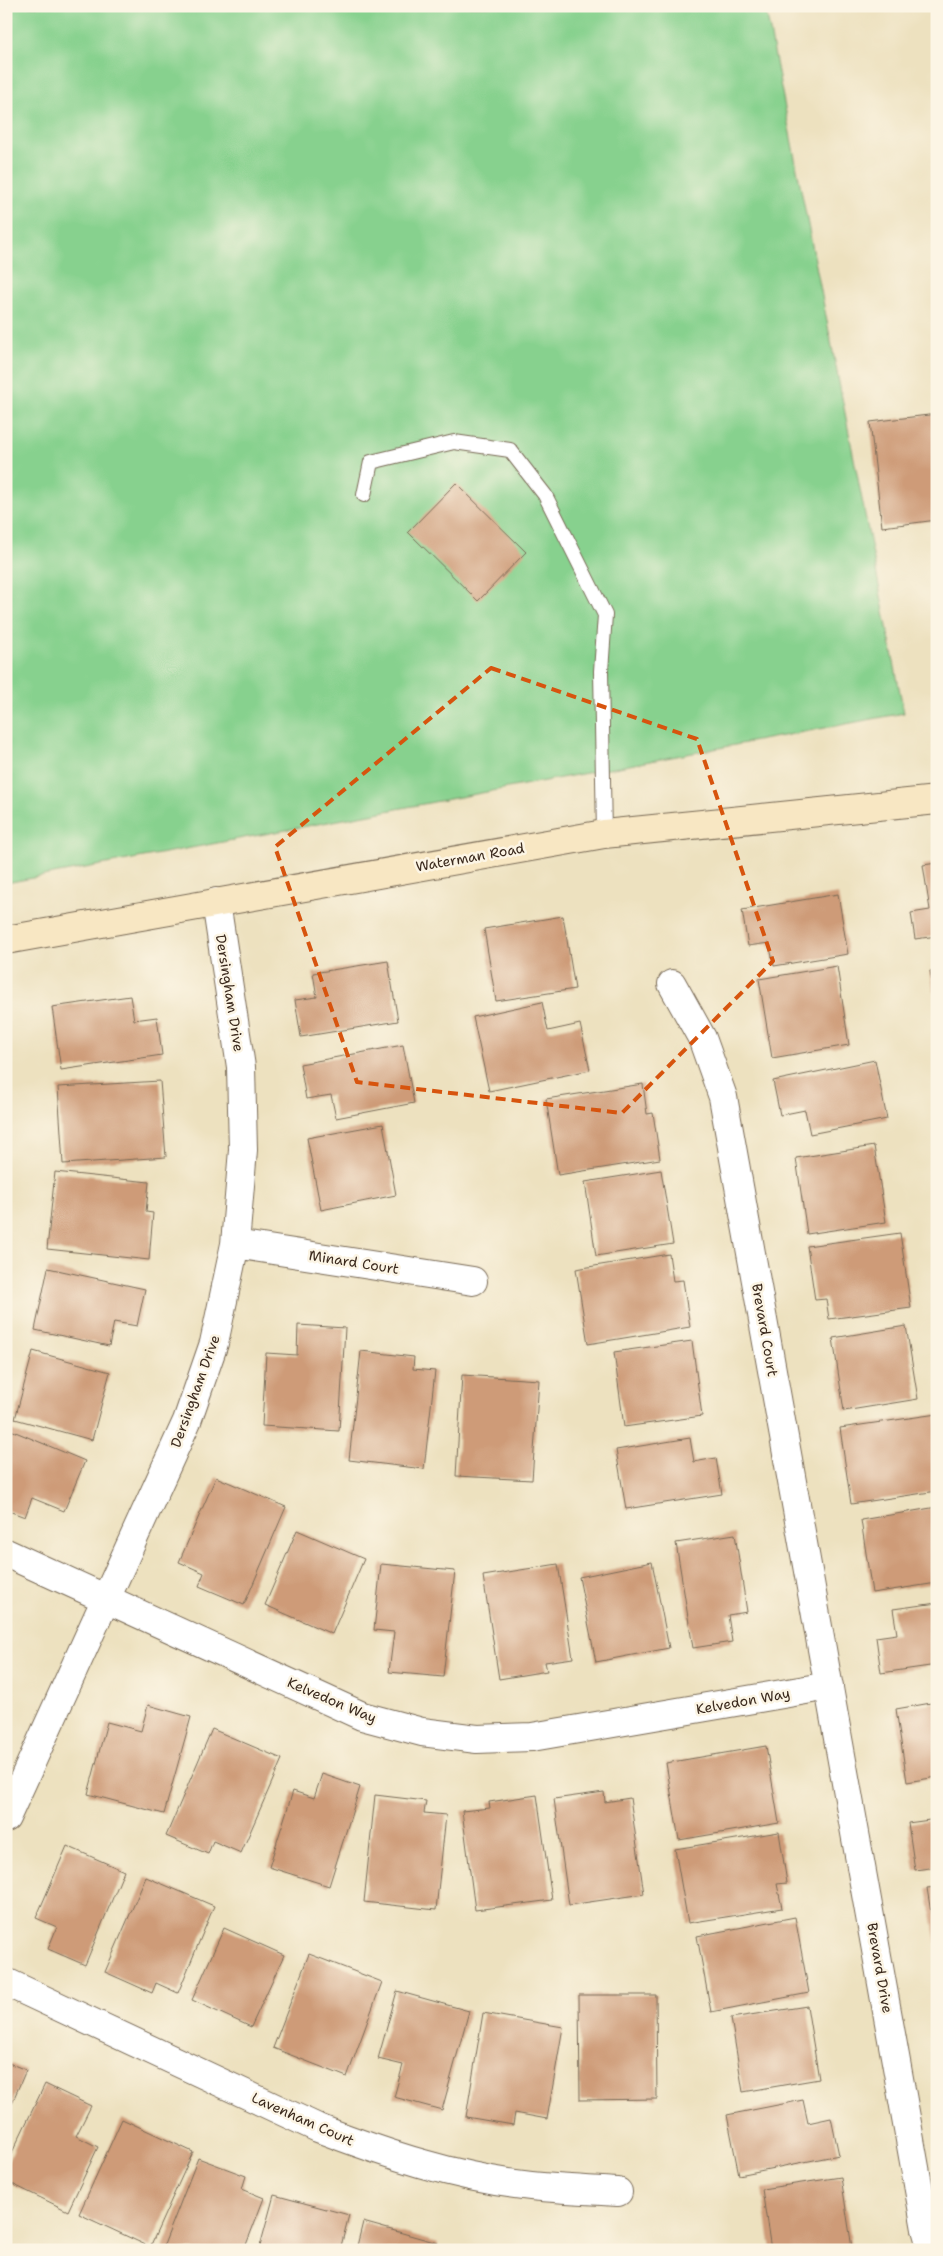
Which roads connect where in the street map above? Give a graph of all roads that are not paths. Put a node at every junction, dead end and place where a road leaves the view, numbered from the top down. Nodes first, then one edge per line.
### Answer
1 (364, 495) dead end
2 (937, 800) edge
3 (604, 834) junction
4 (216, 902) junction
5 (6, 940) edge
6 (672, 984) dead end
7 (235, 1244) junction
8 (473, 1281) dead end
9 (6, 1553) edge
10 (107, 1600) junction
11 (829, 1686) junction
12 (6, 1818) edge
13 (6, 1982) edge
14 (618, 2192) dead end
15 (932, 2250) edge

1 - 3 lane
2 - 3 street, Waterman Road
3 - 4 street, Waterman Road
4 - 5 street, Waterman Road
4 - 7 street, Dersingham Drive
6 - 11 street, Brevard Court
7 - 8 street, Minard Court
7 - 10 street, Dersingham Drive
9 - 10 street, Kelvedon Way
10 - 11 street, Kelvedon Way
10 - 12 street, Dersingham Drive
11 - 15 street, Brevard Drive
13 - 14 street, Lavenham Court

